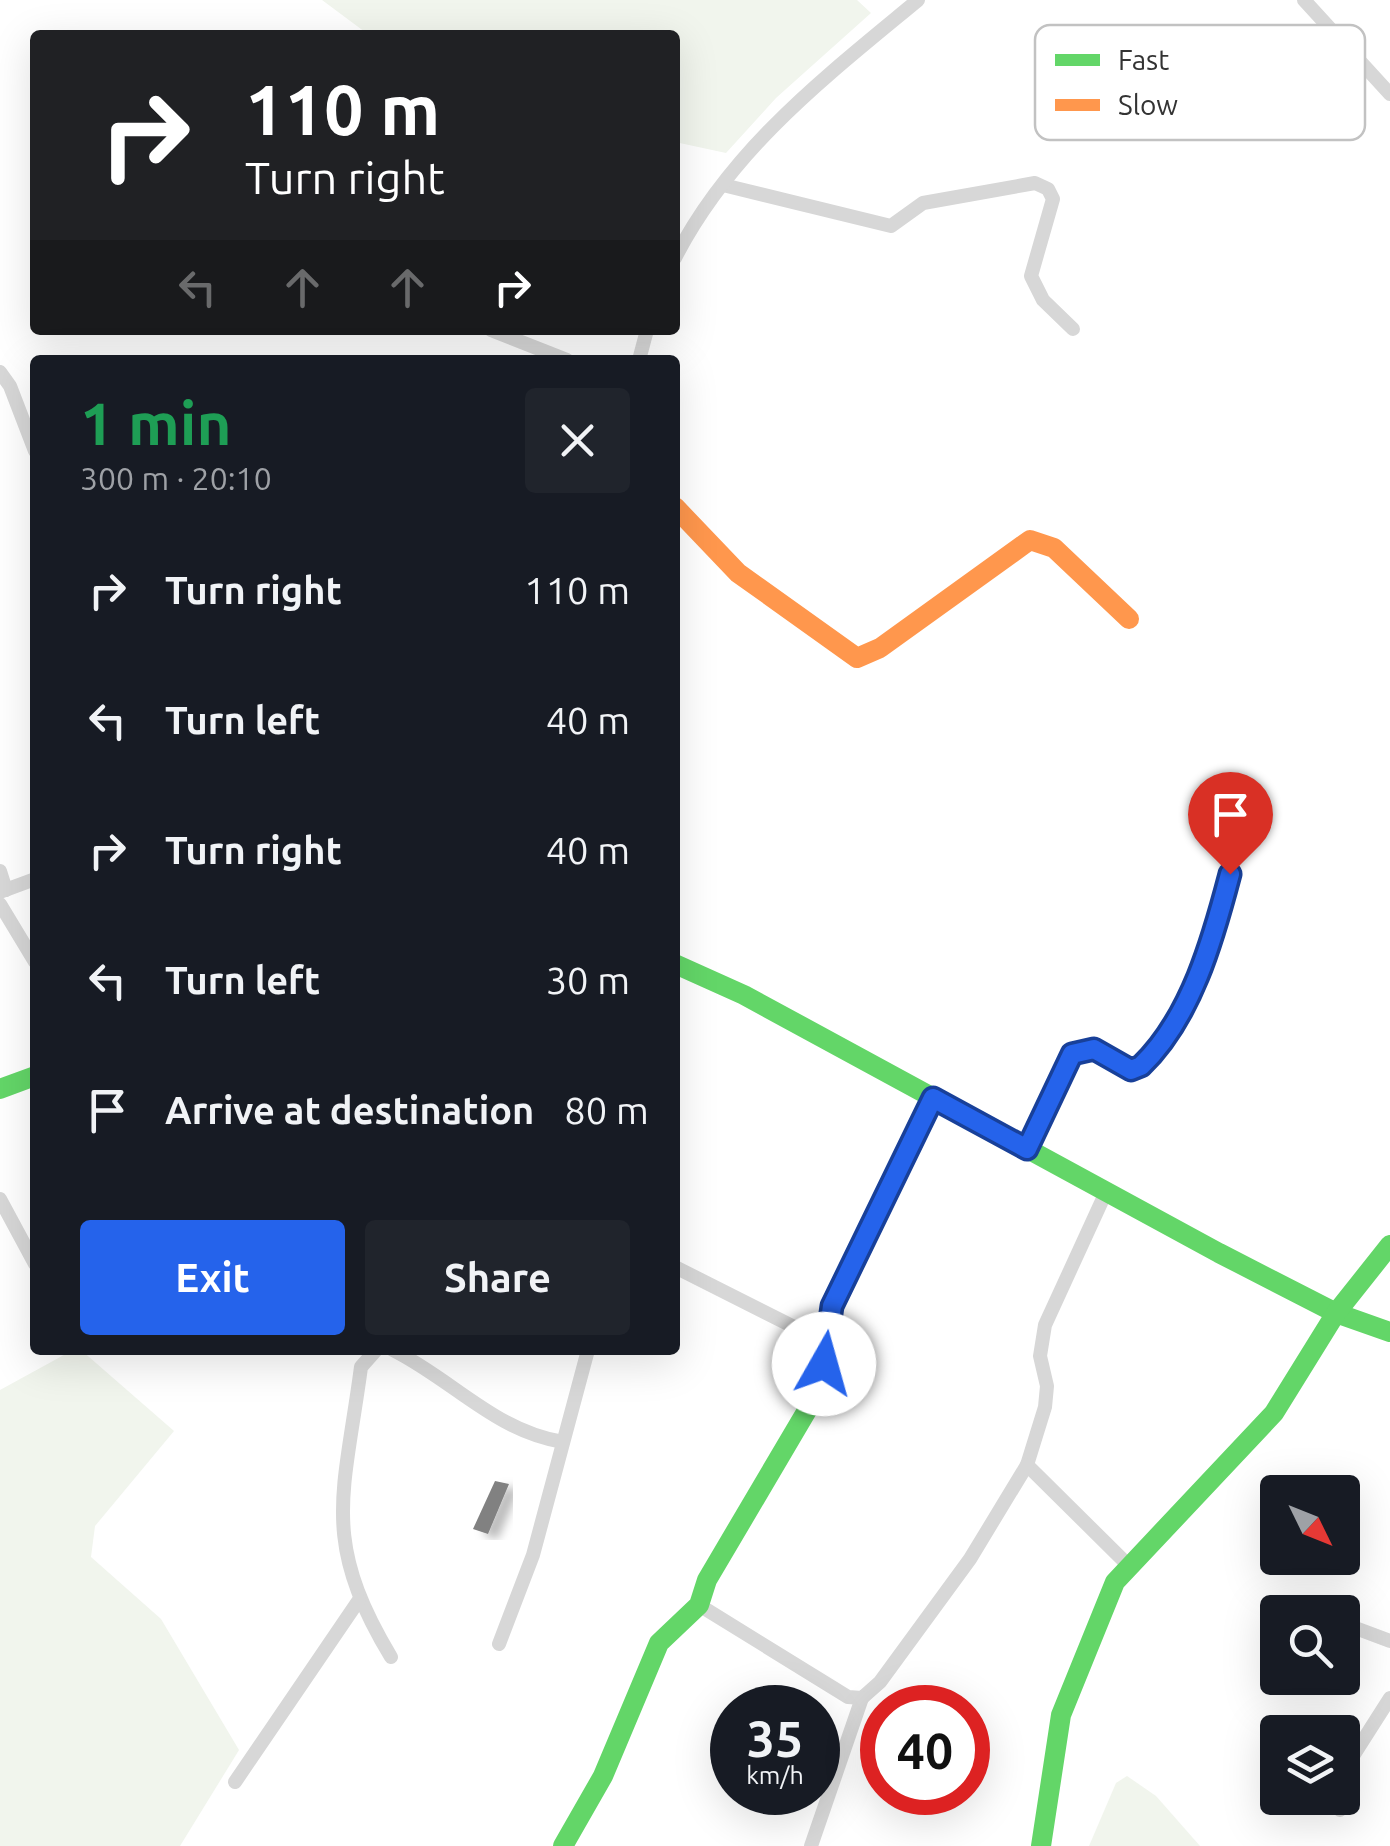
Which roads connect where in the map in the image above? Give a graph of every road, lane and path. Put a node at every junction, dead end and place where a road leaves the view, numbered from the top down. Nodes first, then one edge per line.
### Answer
1 (918, 0) edge
2 (1311, 2) edge
3 (1331, 25) edge
4 (1365, 65) edge
5 (1390, 94) edge
6 (723, 185) junction
7 (682, 229) edge
8 (1074, 329) dead end
9 (504, 335) edge
10 (554, 355) edge
11 (0, 372) edge
12 (30, 438) edge
13 (680, 511) edge
14 (1129, 618) dead end
15 (0, 872) edge
16 (1230, 874) dead end
17 (30, 881) edge
18 (2, 895) edge
19 (30, 952) edge
20 (680, 966) edge
21 (30, 1078) edge
22 (0, 1089) edge
23 (933, 1098) junction
24 (1027, 1149) junction
25 (1106, 1192) junction
26 (0, 1199) edge
27 (1390, 1245) edge
28 (30, 1255) edge
29 (680, 1270) edge
30 (1336, 1314) junction
31 (1390, 1332) edge
32 (824, 1342) junction
33 (372, 1355) edge
34 (404, 1355) edge
35 (587, 1355) edge
36 (564, 1442) junction
37 (1027, 1465) junction
38 (1127, 1564) junction
39 (359, 1600) junction
40 (699, 1606) junction
41 (1360, 1630) edge
42 (1390, 1641) edge
43 (499, 1644) dead end
44 (391, 1657) dead end
45 (877, 1685) edge
46 (860, 1698) edge
47 (1390, 1698) edge
48 (860, 1704) edge
49 (1360, 1745) edge
50 (235, 1782) dead end
51 (563, 1846) edge
52 (811, 1846) edge
53 (1041, 1846) edge

1 - 6 street
2 - 3 street
4 - 5 street
6 - 7 street
6 - 8 street
9 - 10 street
11 - 12 street
13 - 14 street
15 - 18 street
16 - 24 street
17 - 18 street
18 - 19 street
20 - 23 street
21 - 22 street
23 - 24 street
23 - 32 street
24 - 25 street
25 - 30 street
25 - 37 street
26 - 28 street
27 - 30 street
29 - 32 street
30 - 31 street
30 - 38 street
32 - 40 street
33 - 39 street
34 - 36 street
35 - 36 street
36 - 43 street
37 - 38 street
37 - 45 street
38 - 53 street
39 - 44 street
39 - 50 street
40 - 46 street
40 - 51 street
41 - 42 street
47 - 49 street
48 - 52 street

